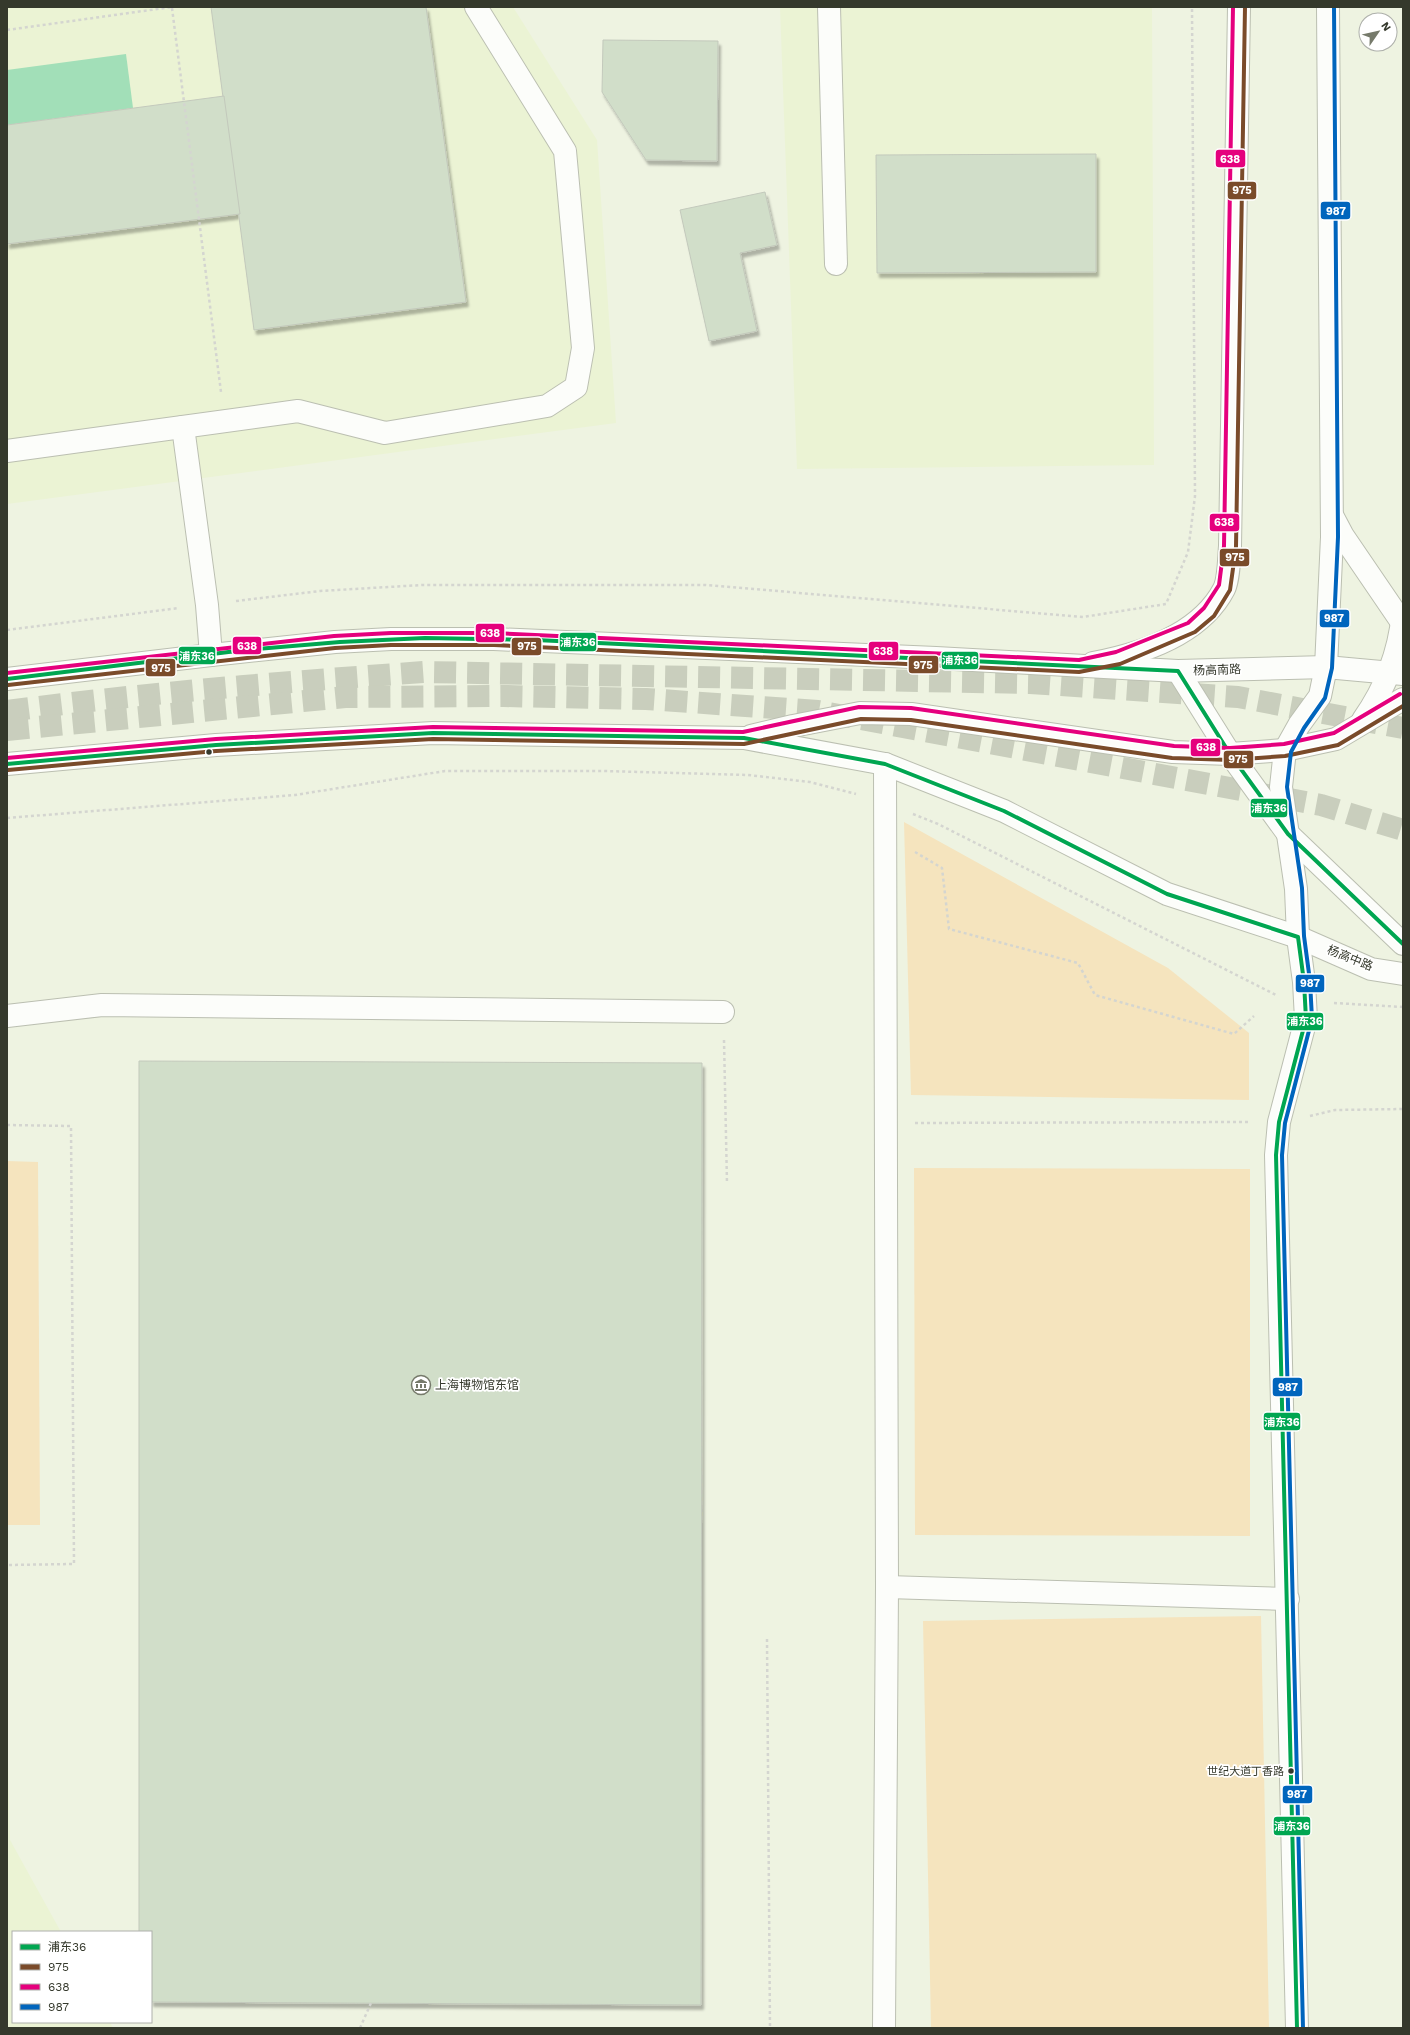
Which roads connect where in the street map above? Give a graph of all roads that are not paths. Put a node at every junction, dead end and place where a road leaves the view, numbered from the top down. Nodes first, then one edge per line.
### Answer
1 (476, 7) edge
2 (829, 7) edge
3 (1239, 7) edge
4 (1328, 7) edge
5 (836, 264) dead end
6 (183, 427) junction
7 (7, 452) edge
8 (1331, 512) junction
9 (1403, 620) edge
10 (211, 655) junction
11 (1079, 666) junction
12 (1326, 667) junction
13 (1178, 671) junction
14 (1396, 673) edge
15 (7, 679) edge
16 (1403, 699) edge
17 (1360, 724) junction
18 (744, 738) junction
19 (1285, 750) junction
20 (1230, 754) junction
21 (7, 764) edge
22 (885, 764) junction
23 (1288, 834) junction
24 (1298, 937) junction
25 (1403, 944) edge
26 (1403, 974) edge
27 (723, 1012) road end
28 (7, 1016) edge
29 (888, 1587) junction
30 (1288, 1599) junction
31 (884, 2028) edge
32 (1297, 2028) edge

1 - 6 main road
2 - 5 main road
3 - 11 main road
4 - 8 main road
6 - 7 main road
6 - 10 main road
8 - 9 main road
8 - 12 main road
9 - 14 main road
10 - 11 main road, 杨高南路
10 - 15 main road, 杨高南路
11 - 13 main road, 杨高南路
12 - 13 main road, 杨高南路
12 - 14 main road
12 - 19 main road
13 - 20 main road
14 - 17 main road
16 - 17 main road
17 - 19 main road
18 - 20 main road
18 - 21 main road
18 - 22 main road
19 - 20 main road
19 - 23 main road
20 - 23 main road
22 - 24 main road
22 - 29 main road
23 - 24 main road
23 - 25 main road
24 - 26 main road, 杨高中路
24 - 30 main road
27 - 28 main road
29 - 30 main road
29 - 31 main road
30 - 32 main road

